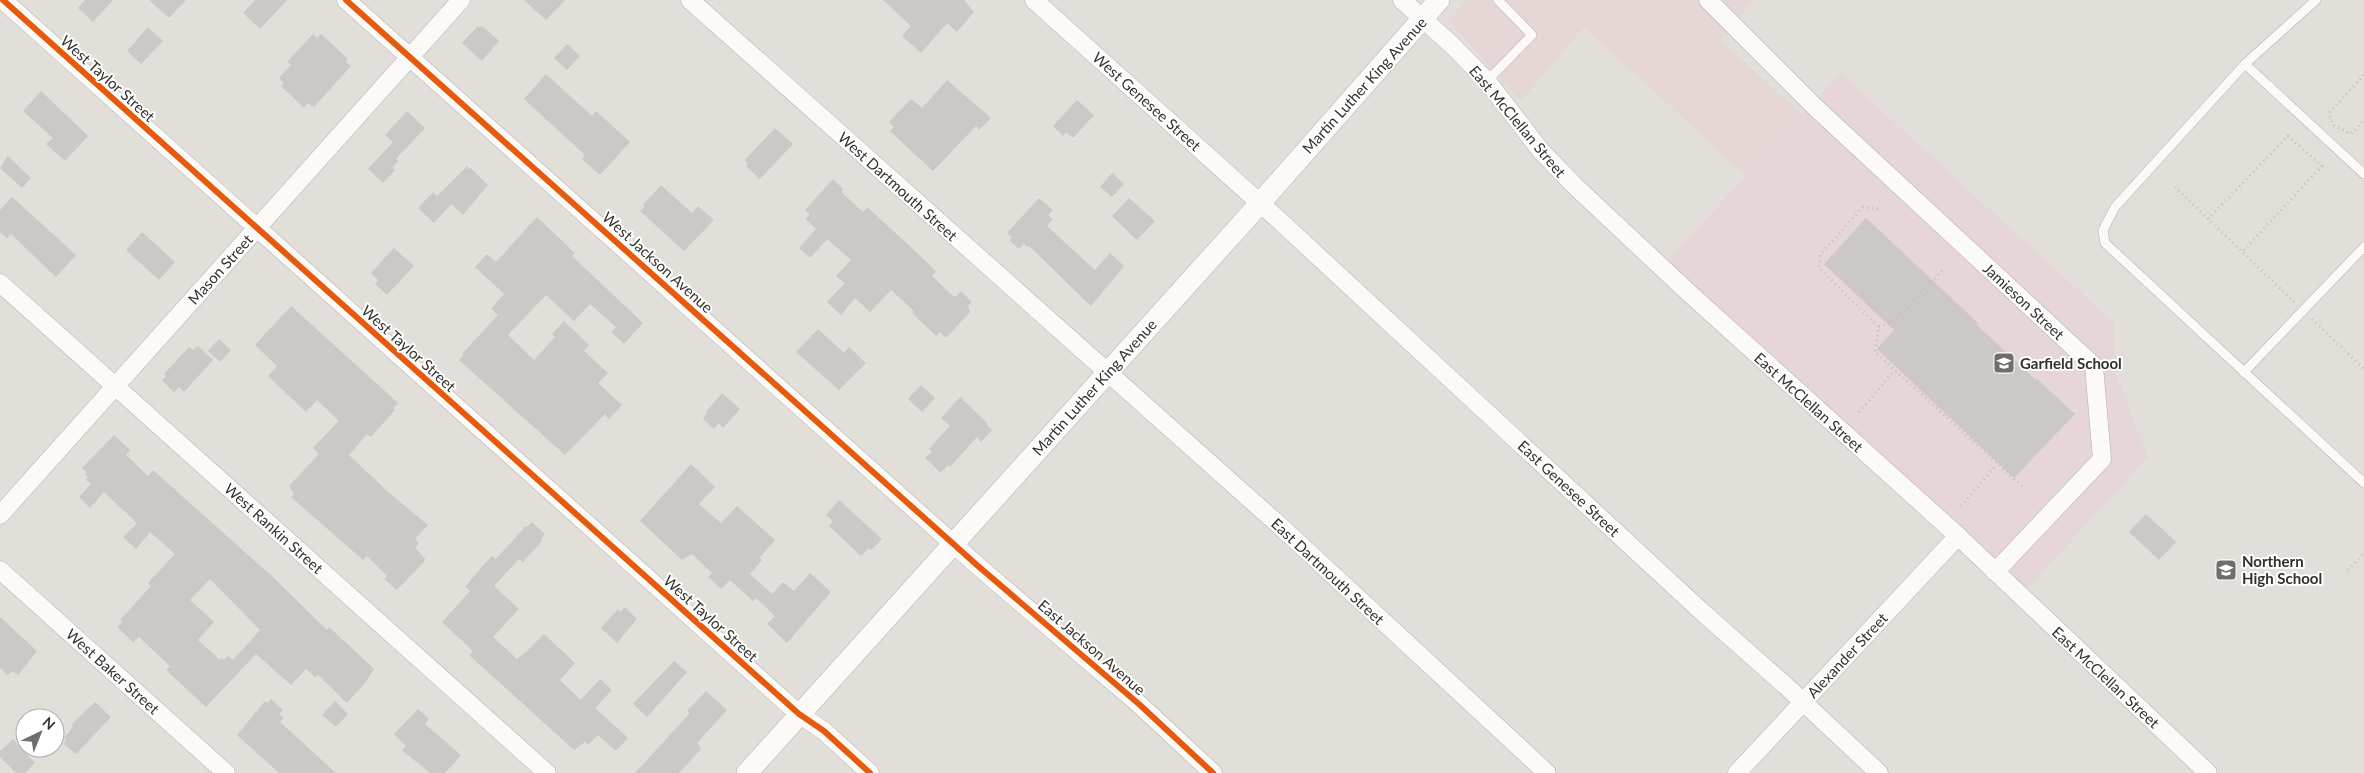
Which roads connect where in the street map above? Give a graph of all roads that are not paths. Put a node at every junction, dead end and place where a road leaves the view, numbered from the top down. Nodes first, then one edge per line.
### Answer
1 (3, 0) edge
2 (346, 0) edge
3 (461, 0) edge
4 (690, 0) edge
5 (1034, 0) edge
6 (1402, 0) edge
7 (1439, 0) edge
8 (1498, 0) edge
9 (1708, 0) edge
10 (2316, 0) edge
11 (1423, 19) junction
12 (410, 57) junction
13 (2244, 64) junction
14 (1487, 81) junction
15 (2364, 174) edge
16 (1260, 203) junction
17 (256, 228) junction
18 (2364, 247) edge
19 (0, 283) edge
20 (2244, 372) junction
21 (1106, 373) junction
22 (116, 386) junction
23 (2364, 483) edge
24 (0, 515) edge
25 (1958, 536) junction
26 (953, 543) junction
27 (0, 570) edge
28 (1995, 572) junction
29 (1803, 702) junction
30 (799, 714) junction
31 (226, 773) edge
32 (547, 773) edge
33 (747, 773) edge
34 (870, 773) edge
35 (1213, 773) edge
36 (1547, 773) edge
37 (1737, 773) edge
38 (1879, 773) edge
39 (2208, 773) edge

1 - 17 street, West Taylor Street
2 - 12 street, West Jackson Avenue
3 - 12 street, Mason Street
4 - 21 street, West Dartmouth Street
5 - 16 street, West Genesee Street
6 - 11 street, East McClellan Street
7 - 11 street, Martin Luther King Avenue
8 - 14 lane
9 - 28 street, Jamieson Street
10 - 13 lane
11 - 14 street, East McClellan Street
11 - 16 street, Martin Luther King Avenue
12 - 17 street, Mason Street
12 - 26 street, West Jackson Avenue
13 - 15 lane
13 - 20 lane
14 - 25 street, East McClellan Street
16 - 21 street, Martin Luther King Avenue
16 - 29 street, East Genesee Street
17 - 22 street, Mason Street
17 - 30 street, West Taylor Street
18 - 20 lane
19 - 22 street, West Rankin Street
20 - 23 lane
21 - 26 street, Martin Luther King Avenue
21 - 36 street, East Dartmouth Street
22 - 24 street, Mason Street
22 - 32 street, West Rankin Street
25 - 28 street, East McClellan Street
25 - 29 street, Alexander Street
26 - 30 street, Martin Luther King Avenue
26 - 35 street, East Jackson Avenue
27 - 31 street, West Baker Street
28 - 39 street, East McClellan Street
29 - 37 street, Alexander Street
29 - 38 street, East Genesee Street
30 - 33 street, Martin Luther King Avenue
30 - 34 street, West Taylor Street

